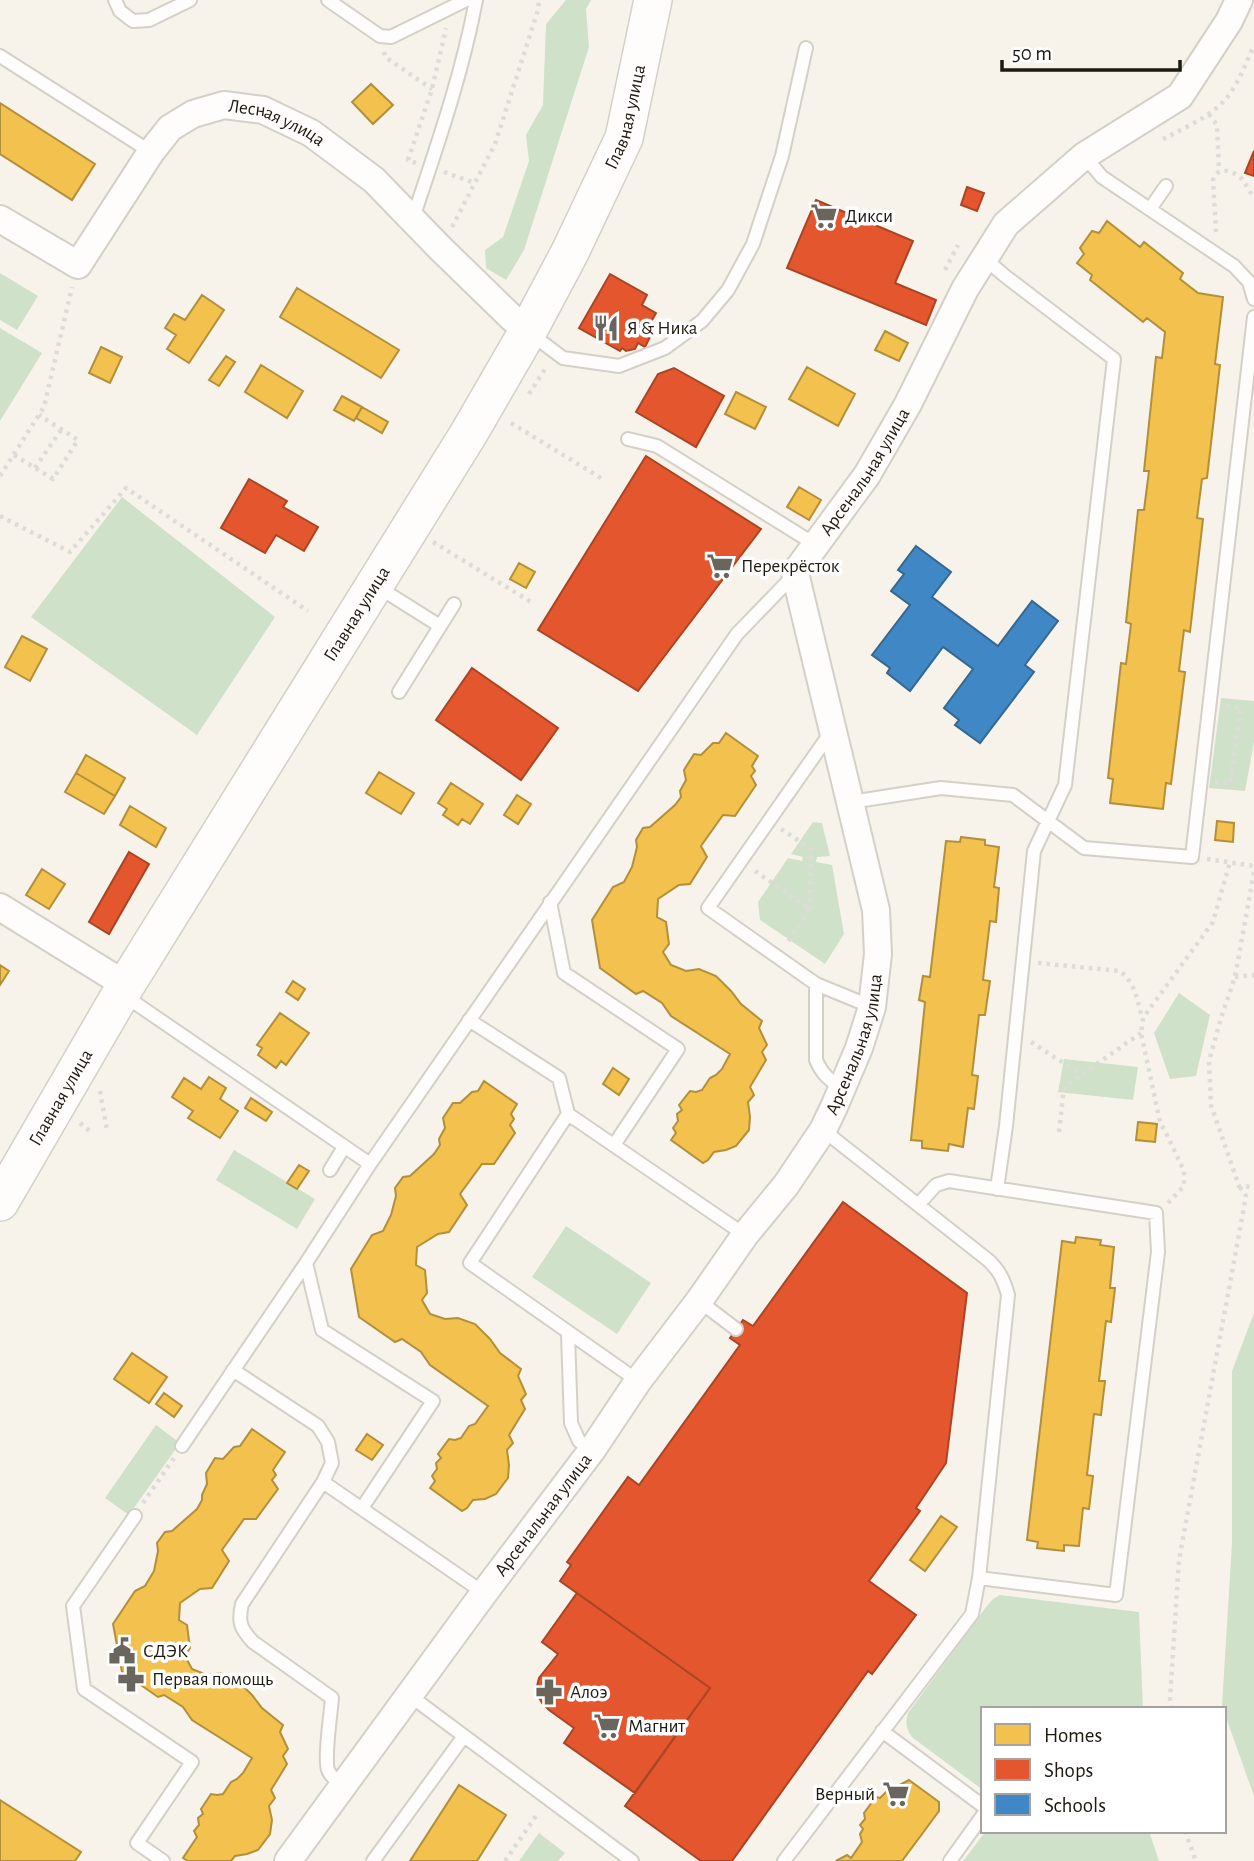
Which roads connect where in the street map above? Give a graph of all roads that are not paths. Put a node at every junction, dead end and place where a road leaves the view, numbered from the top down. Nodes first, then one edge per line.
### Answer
1 (115, 0) edge
2 (190, 0) edge
3 (330, 0) edge
4 (466, 0) edge
5 (476, 0) edge
6 (653, 0) edge
7 (1239, 0) edge
8 (806, 48) dead end
9 (0, 56) edge
10 (151, 152) junction
11 (1084, 156) junction
12 (1166, 186) dead end
13 (1150, 209) junction
14 (413, 218) junction
15 (0, 219) edge
16 (984, 257) junction
17 (1254, 299) edge
18 (1254, 317) edge
19 (528, 331) junction
20 (628, 439) dead end
21 (816, 545) junction
22 (795, 573) junction
23 (375, 585) junction
24 (454, 604) dead end
25 (440, 626) junction
26 (399, 692) dead end
27 (833, 729) junction
28 (851, 802) junction
29 (1049, 821) junction
30 (550, 902) junction
31 (0, 907) edge
32 (816, 985) junction
33 (124, 989) junction
34 (873, 1007) junction
35 (468, 1020) junction
36 (842, 1088) junction
37 (568, 1114) junction
38 (823, 1130) junction
39 (614, 1145) junction
40 (344, 1147) junction
41 (370, 1164) junction
42 (330, 1170) dead end
43 (997, 1189) junction
44 (0, 1202) edge
45 (918, 1205) junction
46 (745, 1235) junction
47 (306, 1263) junction
48 (699, 1301) junction
49 (736, 1329) dead end
50 (568, 1334) junction
51 (233, 1370) junction
52 (638, 1381) junction
53 (182, 1446) road end
54 (592, 1450) junction
55 (323, 1482) junction
56 (362, 1508) junction
57 (135, 1516) road end
58 (979, 1578) junction
59 (484, 1593) junction
60 (409, 1695) junction
61 (882, 1731) junction
62 (464, 1736) junction
63 (343, 1785) junction
64 (981, 1805) edge
65 (981, 1818) edge
66 (163, 1861) edge
67 (288, 1861) edge
68 (373, 1861) edge
69 (632, 1861) edge
70 (784, 1861) edge
71 (950, 1861) edge

1 - 2 lane
3 - 4 lane
5 - 14 lane
6 - 19 main road, Главная улица
7 - 11 street, Арсенальная улица
8 - 19 lane
9 - 10 lane
10 - 14 street, Лесная улица
10 - 15 street, Лесная улица
11 - 13 lane
11 - 16 street, Арсенальная улица
12 - 13 lane
13 - 17 lane
14 - 19 street, Лесная улица
16 - 21 street, Арсенальная улица
16 - 29 lane
18 - 29 lane
19 - 23 main road, Главная улица
20 - 21 lane
21 - 22 street, Арсенальная улица
22 - 27 street, Арсенальная улица
22 - 30 lane
23 - 25 lane
23 - 33 main road, Главная улица
24 - 25 lane
25 - 26 lane
27 - 28 street, Арсенальная улица
27 - 32 lane
28 - 29 lane
28 - 34 street, Арсенальная улица
29 - 43 lane
30 - 35 lane
30 - 39 lane
31 - 33 street
32 - 34 lane
32 - 36 lane
33 - 40 lane
33 - 44 main road, Главная улица
34 - 36 street, Арсенальная улица
35 - 37 lane
35 - 41 lane
36 - 38 street, Арсенальная улица
37 - 39 lane
37 - 50 lane
38 - 45 lane
38 - 46 street, Арсенальная улица
39 - 46 lane
40 - 41 lane
40 - 42 lane
41 - 47 lane
43 - 45 lane
43 - 58 lane
45 - 58 lane
46 - 48 street, Арсенальная улица
47 - 51 lane
47 - 56 lane
48 - 49 lane
48 - 52 street, Арсенальная улица
50 - 52 lane
50 - 54 lane
51 - 53 lane
51 - 55 lane
52 - 54 street, Арсенальная улица
54 - 59 street, Арсенальная улица
55 - 56 lane
55 - 63 lane
56 - 59 lane
57 - 66 lane
58 - 61 lane
59 - 60 street, Арсенальная улица
60 - 62 lane
60 - 63 street, Арсенальная улица
61 - 64 lane
61 - 70 lane
62 - 68 lane
62 - 69 lane
63 - 67 street, Арсенальная улица
65 - 71 lane

